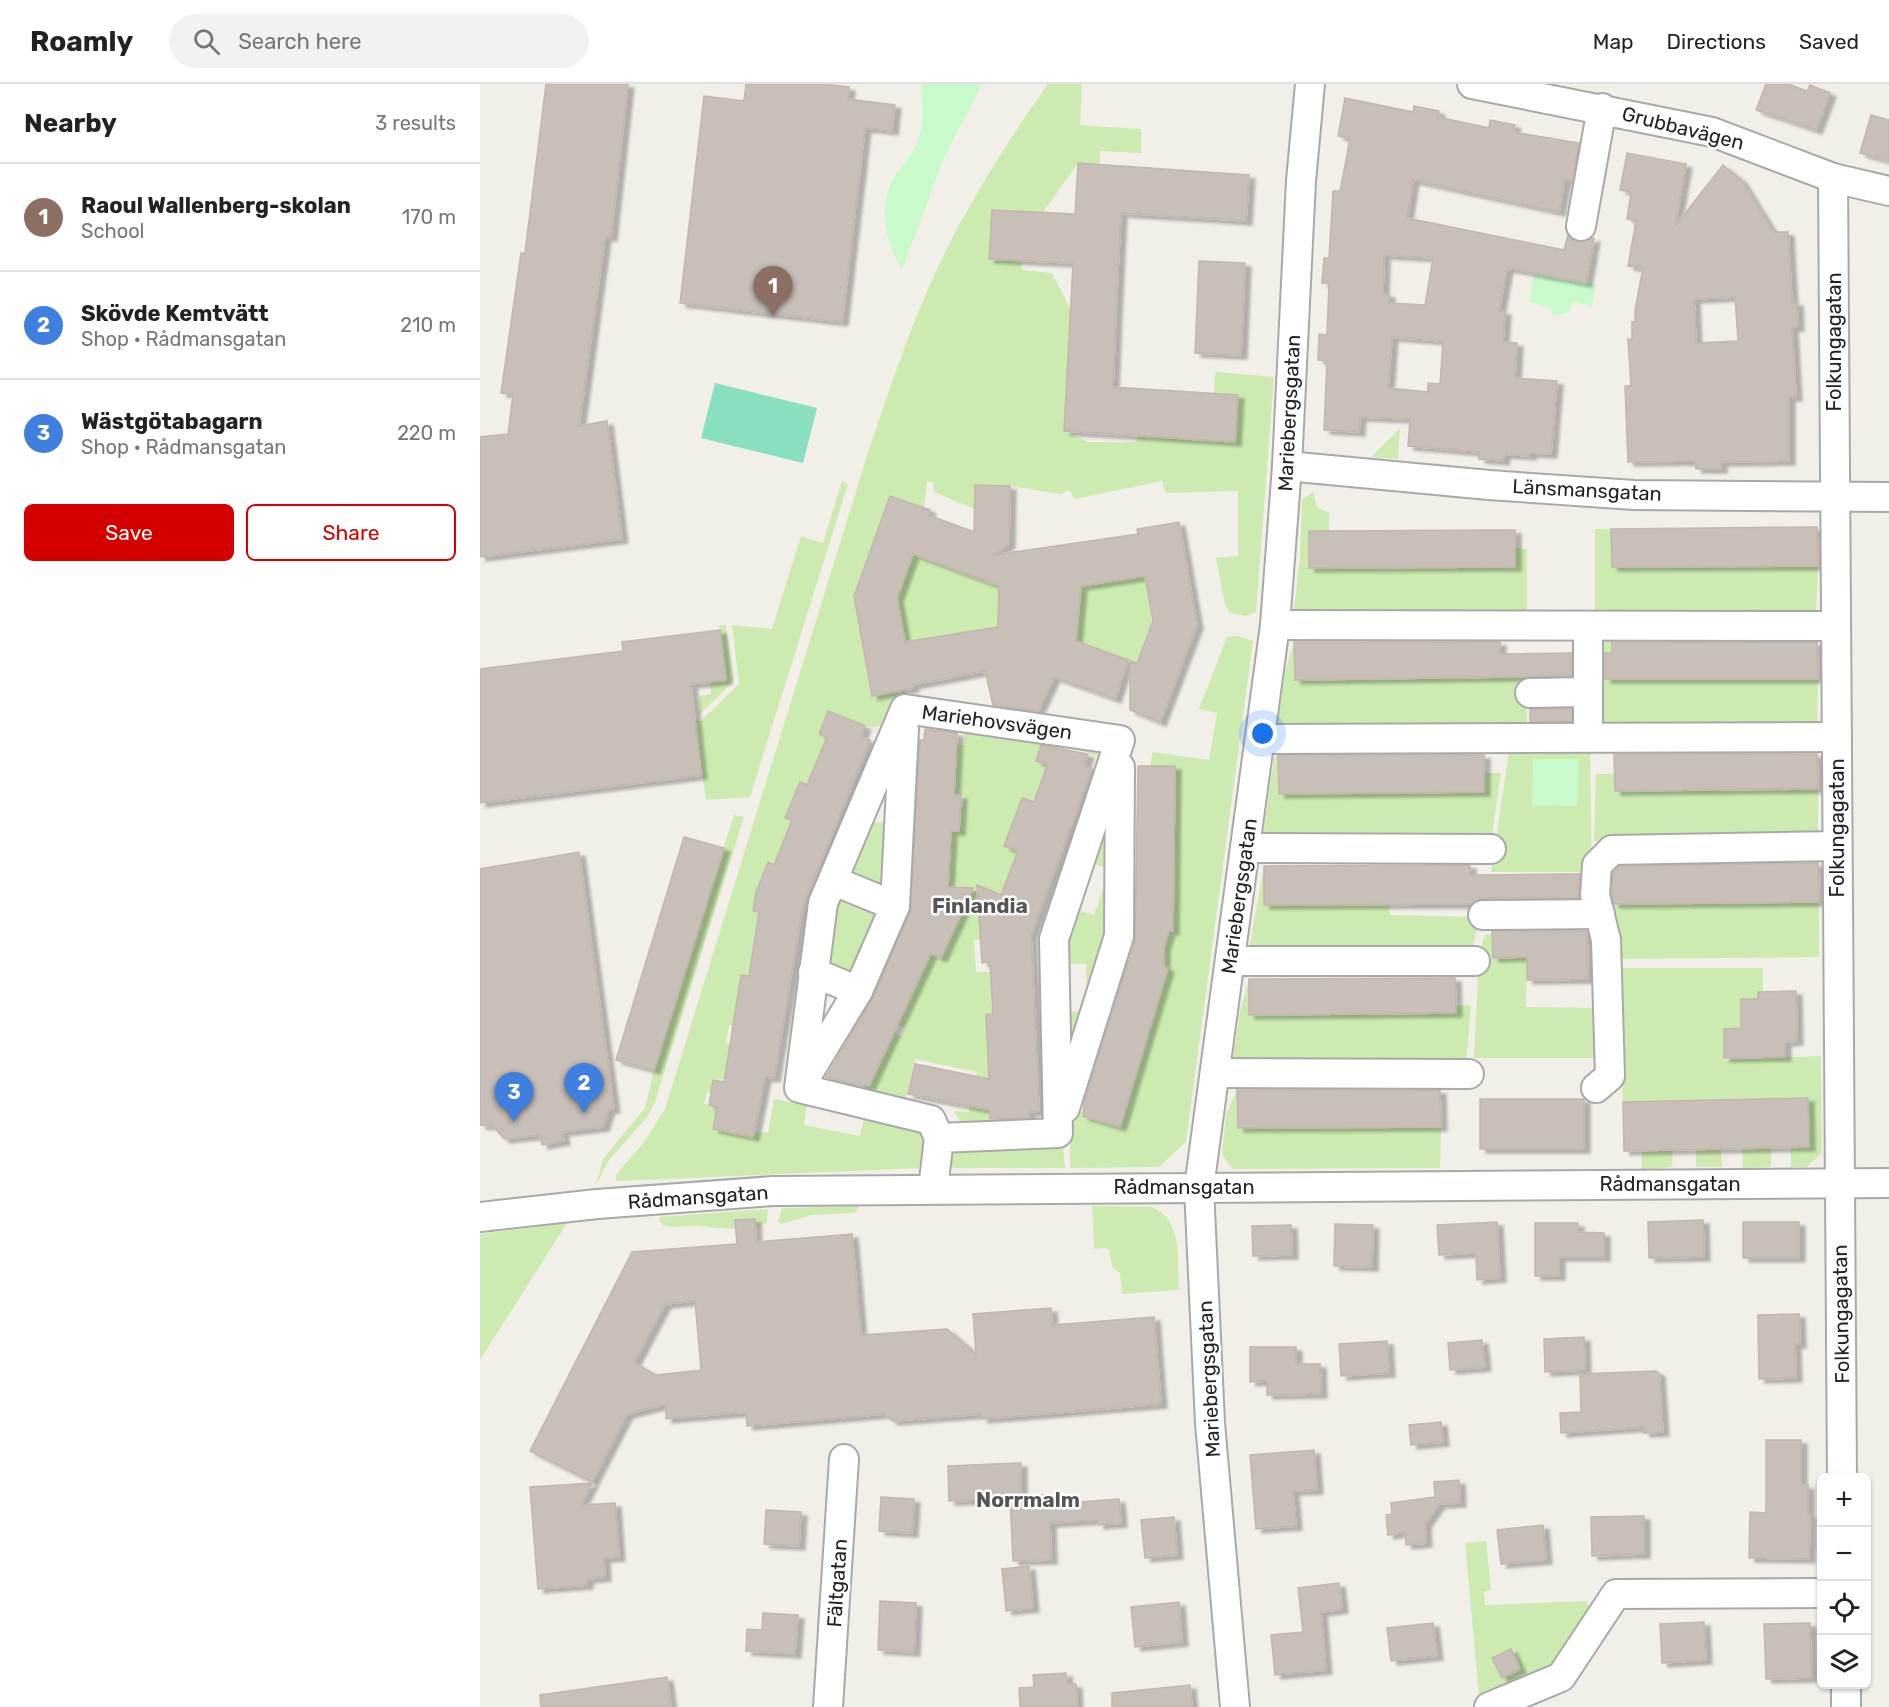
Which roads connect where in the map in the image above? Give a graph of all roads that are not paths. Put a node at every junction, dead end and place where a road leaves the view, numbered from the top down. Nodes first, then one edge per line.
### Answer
1 (1310, 84) edge
2 (1472, 84) edge
3 (1602, 108) junction
4 (1833, 178) junction
5 (1889, 192) edge
6 (1581, 226) dead end
7 (1287, 466) junction
8 (1889, 497) edge
9 (1836, 498) junction
10 (1275, 626) junction
11 (1588, 626) junction
12 (1836, 626) junction
13 (1588, 692) junction
14 (1530, 693) dead end
15 (905, 709) junction
16 (1588, 737) junction
17 (1836, 737) junction
18 (1260, 739) junction
19 (1120, 740) junction
20 (862, 811) junction
21 (900, 813) junction
22 (1837, 846) junction
23 (1245, 848) junction
24 (1491, 849) dead end
25 (834, 881) junction
26 (895, 906) junction
27 (1600, 914) junction
28 (1483, 915) dead end
29 (1230, 960) junction
30 (1475, 961) dead end
31 (813, 972) junction
32 (858, 991) junction
33 (1215, 1073) junction
34 (1469, 1074) dead end
35 (799, 1088) junction
36 (1596, 1089) dead end
37 (1058, 1133) junction
38 (939, 1138) junction
39 (1889, 1183) edge
40 (1839, 1184) junction
41 (1199, 1188) junction
42 (933, 1189) junction
43 (480, 1217) edge
44 (844, 1459) dead end
45 (1842, 1473) edge
46 (1817, 1593) edge
47 (1846, 1689) edge
48 (828, 1707) edge
49 (1235, 1707) edge
50 (1489, 1707) edge
51 (1846, 1707) edge

1 - 7 street, Mariebergsgatan
2 - 3 street, Grubbavägen
3 - 4 street, Grubbavägen
3 - 6 street
4 - 5 street, Grubbavägen
4 - 9 street, Folkungagatan
7 - 9 street, Länsmansgatan
7 - 10 street, Mariebergsgatan
8 - 9 street, Länsmansgatan
9 - 12 street, Folkungagatan
10 - 11 street
10 - 18 street, Mariebergsgatan
11 - 12 street
11 - 13 street
12 - 17 street, Folkungagatan
13 - 14 street
13 - 16 street
15 - 19 street, Mariehovsvägen
15 - 20 street, Mariehovsvägen
15 - 21 street
16 - 17 street
16 - 18 street
17 - 22 street, Folkungagatan
18 - 23 street, Mariebergsgatan
19 - 37 street
19 - 37 street
20 - 21 street
20 - 25 street, Mariehovsvägen
21 - 26 street
22 - 27 street
22 - 40 street, Folkungagatan
23 - 24 street
23 - 29 street, Mariebergsgatan
25 - 26 street
25 - 31 street, Mariehovsvägen
26 - 32 street
27 - 28 street
27 - 36 street
29 - 30 street
29 - 33 street, Mariebergsgatan
31 - 32 street
31 - 35 street, Mariehovsvägen
32 - 35 street
33 - 34 street
33 - 41 street, Mariebergsgatan
35 - 38 street
37 - 38 street
38 - 42 street
39 - 40 street, Rådmansgatan
40 - 41 street, Rådmansgatan
40 - 45 street, Folkungagatan
41 - 42 street, Rådmansgatan
41 - 49 street, Mariebergsgatan
42 - 43 street, Rådmansgatan
44 - 48 street, Fältgatan
46 - 50 street
47 - 51 street

